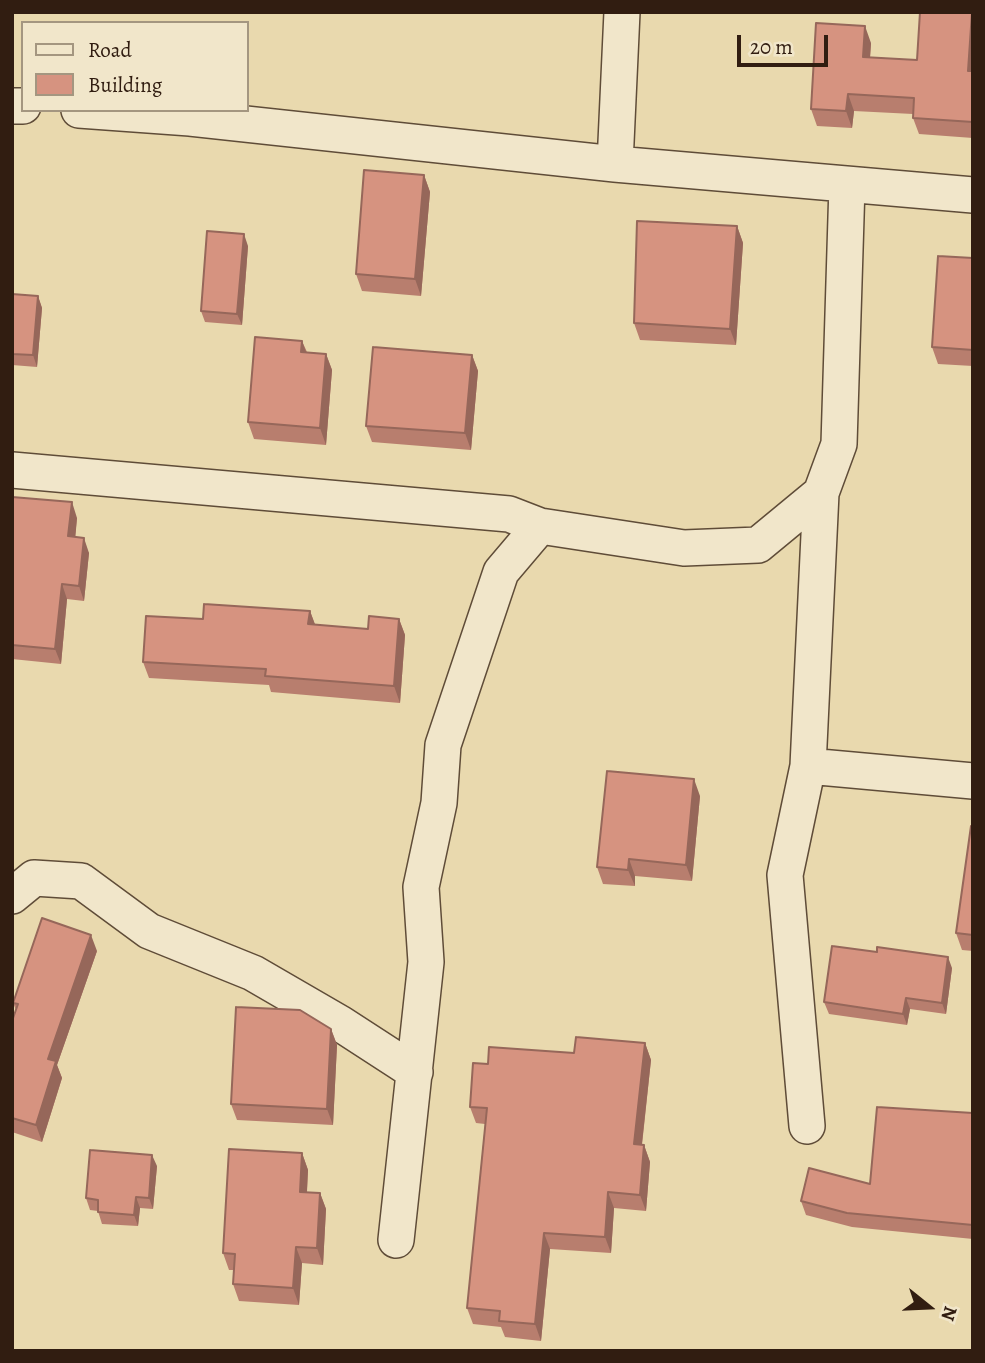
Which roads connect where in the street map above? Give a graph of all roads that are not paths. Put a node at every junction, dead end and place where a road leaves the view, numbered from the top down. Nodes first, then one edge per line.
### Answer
1 (622, 12) edge
2 (107, 112) edge
3 (615, 164) junction
4 (848, 185) junction
5 (973, 195) edge
6 (12, 470) edge
7 (821, 493) junction
8 (541, 526) junction
9 (808, 766) junction
10 (973, 781) edge
11 (12, 896) edge
12 (415, 1072) junction
13 (807, 1126) dead end
14 (396, 1240) dead end

1 - 3 street
2 - 3 street
3 - 4 street
4 - 5 street
4 - 7 street
6 - 8 street
7 - 8 street
7 - 9 street
8 - 12 street
9 - 10 street
9 - 13 street
11 - 12 street
12 - 14 street

